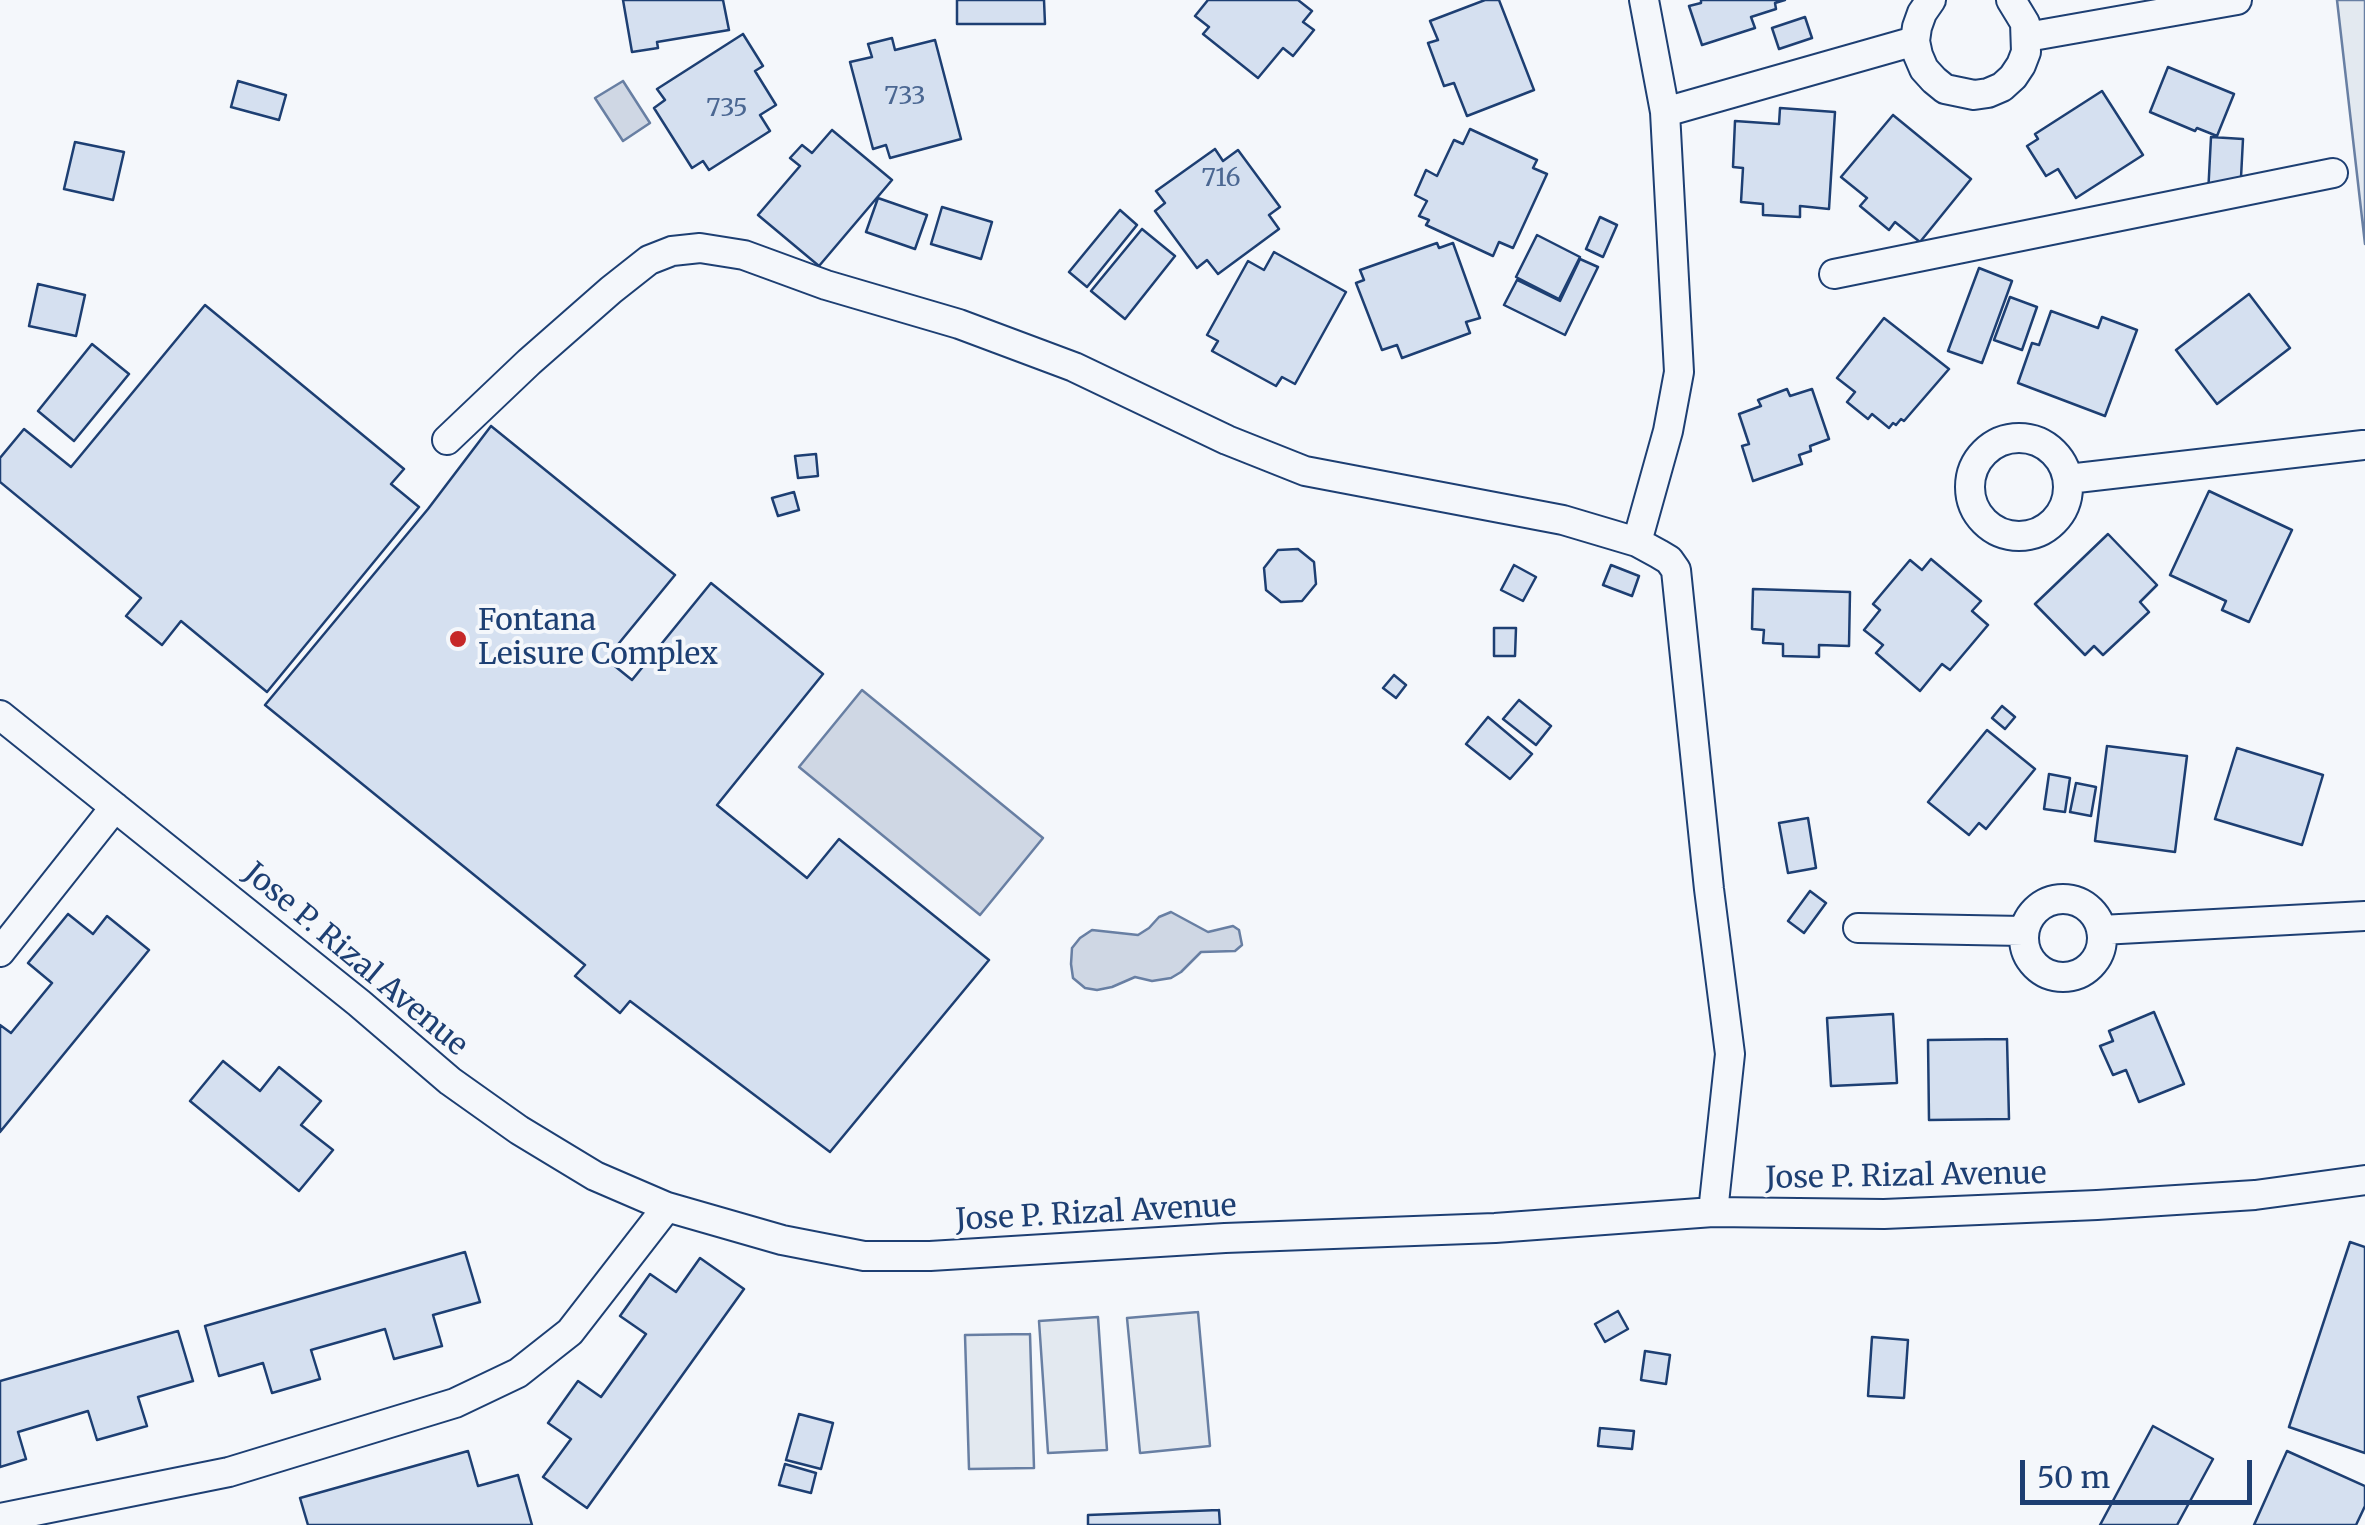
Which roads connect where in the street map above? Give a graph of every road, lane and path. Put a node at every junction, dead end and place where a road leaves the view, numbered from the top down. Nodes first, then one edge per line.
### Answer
1 (1644, 0) edge
2 (1931, 0) edge
3 (2011, 0) edge
4 (2237, 0) edge
5 (2027, 37) junction
6 (1915, 41) junction
7 (1665, 112) junction
8 (2333, 173) dead end
9 (1834, 274) dead end
10 (448, 440) dead end
11 (2363, 445) edge
12 (2068, 478) dead end
13 (1636, 542) junction
14 (0, 715) edge
15 (114, 806) junction
16 (2365, 916) edge
17 (1858, 928) dead end
18 (2102, 930) junction
19 (2023, 931) junction
20 (0, 952) edge
21 (2365, 1180) edge
22 (667, 1206) junction
23 (1713, 1212) junction
24 (0, 1518) edge

1 - 7 street
2 - 6 street
3 - 5 street
4 - 5 street
5 - 6 street
6 - 7 street
7 - 13 street
8 - 9 street
10 - 13 street
11 - 12 street
13 - 23 street
14 - 15 street, Jose P. Rizal Avenue
15 - 20 street
15 - 22 street, Jose P. Rizal Avenue
16 - 18 street
17 - 19 street
18 - 19 street
18 - 19 street
21 - 23 street, Jose P. Rizal Avenue
22 - 23 street, Jose P. Rizal Avenue
22 - 24 street

